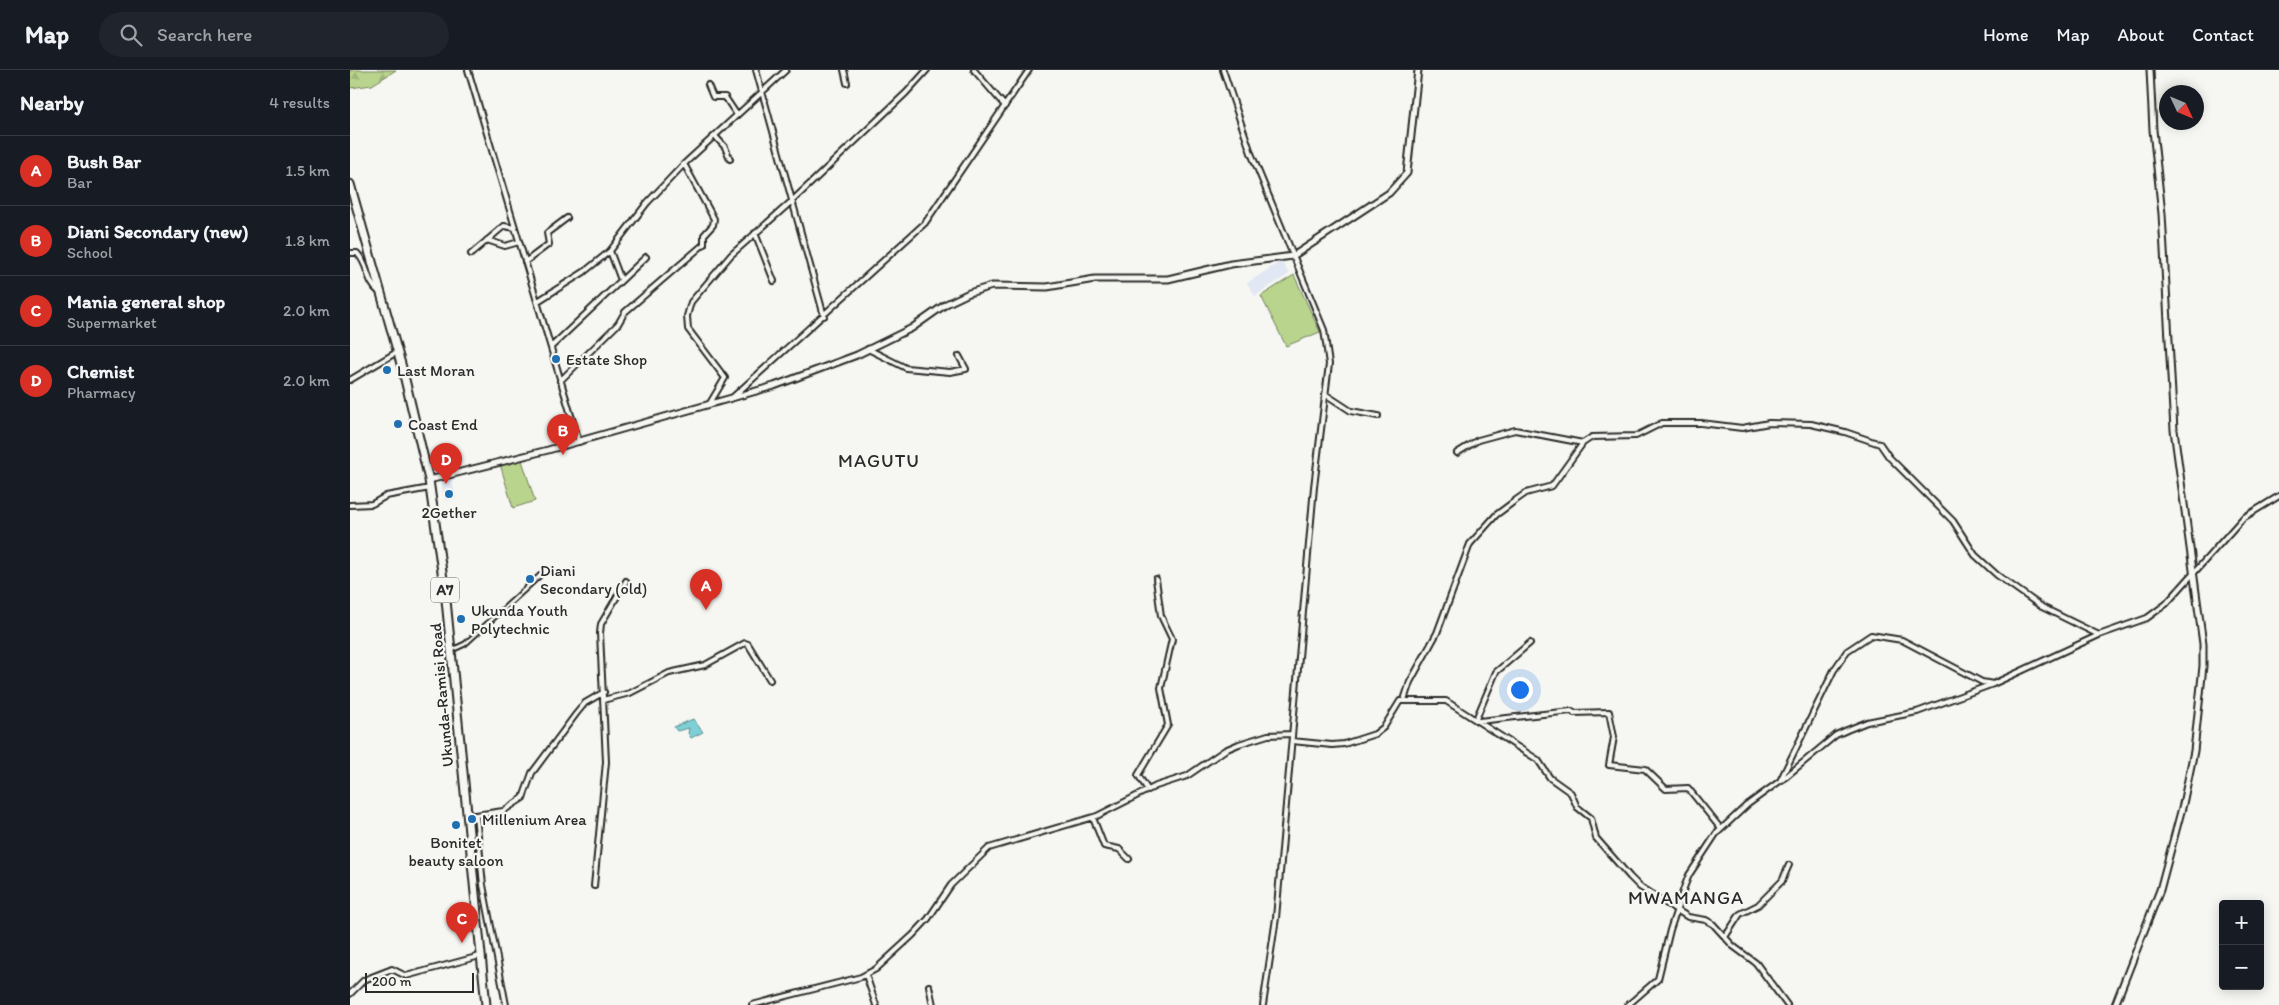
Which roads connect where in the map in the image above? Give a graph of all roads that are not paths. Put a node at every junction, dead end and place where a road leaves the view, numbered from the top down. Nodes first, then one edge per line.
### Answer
1 (468, 70) edge
2 (756, 70) edge
3 (786, 70) edge
4 (844, 70) edge
5 (927, 70) edge
6 (974, 70) edge
7 (1029, 70) edge
8 (1223, 70) edge
9 (1418, 70) edge
10 (2150, 70) edge
11 (847, 83) dead end
12 (708, 85) dead end
13 (762, 92) junction
14 (1005, 106) junction
15 (737, 115) junction
16 (714, 136) junction
17 (730, 159) dead end
18 (684, 164) junction
19 (350, 184) edge
20 (792, 201) junction
21 (567, 218) dead end
22 (515, 228) junction
23 (755, 233) junction
24 (487, 240) junction
25 (519, 242) junction
26 (610, 251) junction
27 (350, 253) edge
28 (471, 254) dead end
29 (1293, 256) junction
30 (646, 257) dead end
31 (525, 262) junction
32 (621, 280) junction
33 (774, 281) dead end
34 (381, 294) junction
35 (538, 301) junction
36 (824, 316) junction
37 (551, 347) junction
38 (868, 349) junction
39 (397, 352) junction
40 (959, 356) dead end
41 (350, 380) edge
42 (560, 381) junction
43 (1325, 394) junction
44 (734, 396) junction
45 (710, 403) junction
46 (1378, 416) dead end
47 (579, 442) junction
48 (1583, 443) junction
49 (1457, 453) dead end
50 (429, 480) junction
51 (430, 488) junction
52 (2279, 496) edge
53 (350, 505) edge
54 (546, 570) dead end
55 (2193, 576) junction
56 (1156, 579) dead end
57 (626, 581) dead end
58 (2099, 635) junction
59 (1530, 643) dead end
60 (451, 651) junction
61 (770, 680) dead end
62 (1993, 684) junction
63 (604, 692) junction
64 (603, 700) junction
65 (1404, 700) junction
66 (1477, 720) junction
67 (1292, 734) junction
68 (1292, 741) junction
69 (1780, 781) junction
70 (1148, 790) junction
71 (466, 815) junction
72 (476, 815) junction
73 (1093, 818) junction
74 (1721, 829) junction
75 (1129, 859) dead end
76 (1789, 865) dead end
77 (594, 886) dead end
78 (1677, 911) junction
79 (1725, 937) junction
80 (480, 956) junction
81 (866, 975) junction
82 (929, 986) dead end
83 (350, 994) edge
84 (486, 1005) edge
85 (506, 1005) edge
86 (752, 1005) edge
87 (876, 1005) edge
88 (933, 1005) edge
89 (1263, 1005) edge
90 (1628, 1005) edge
91 (1787, 1005) edge
92 (2115, 1005) edge

1 - 22 street
2 - 13 street
3 - 13 street
4 - 11 street
5 - 20 street
6 - 14 street
7 - 14 street
8 - 29 street
9 - 29 street
10 - 55 street
12 - 15 street
13 - 15 street
13 - 20 street
14 - 36 street
15 - 16 street
16 - 17 street
16 - 18 street
18 - 26 street
18 - 42 street
19 - 34 highway, Ukunda-Ramisi Road / A7
20 - 23 street
20 - 36 street
21 - 31 street
22 - 24 street
22 - 25 street
23 - 33 street
23 - 45 street
24 - 25 street
24 - 28 street
25 - 31 street
26 - 32 street
26 - 35 street
27 - 34 street
29 - 38 street
29 - 43 street
30 - 32 street
31 - 35 street
32 - 37 street
34 - 39 highway, Ukunda-Ramisi Road / A7
35 - 37 street
36 - 44 street
37 - 42 street
38 - 40 street
38 - 44 street
39 - 41 street
39 - 50 highway, Ukunda-Ramisi Road / A7
42 - 47 street
43 - 46 street
43 - 67 street
44 - 45 street
45 - 47 street
47 - 50 street
48 - 49 street
48 - 58 street
48 - 65 street
50 - 51 highway, Ukunda-Ramisi Road / A7
51 - 53 street
51 - 60 highway, Ukunda-Ramisi Road / A7
52 - 55 street
54 - 60 street
55 - 58 street
55 - 92 street
56 - 70 street
57 - 63 street
58 - 62 street
59 - 66 street
60 - 71 highway, Ukunda-Ramisi Road / A7
61 - 64 street
62 - 69 street
62 - 69 street
63 - 64 street
63 - 72 street
64 - 77 street
65 - 66 street
65 - 68 street
66 - 74 street
66 - 78 street
67 - 68 street
67 - 70 street
68 - 89 street
69 - 74 street
70 - 73 street
71 - 72 street
71 - 80 highway, Ukunda-Ramisi Road / A7
72 - 85 street
73 - 75 street
73 - 81 street
74 - 78 street
76 - 79 street
78 - 79 street
78 - 90 street
79 - 91 street
80 - 83 street
80 - 84 highway, Ukunda-Ramisi Road / A7
81 - 86 street
81 - 87 street
82 - 88 street

